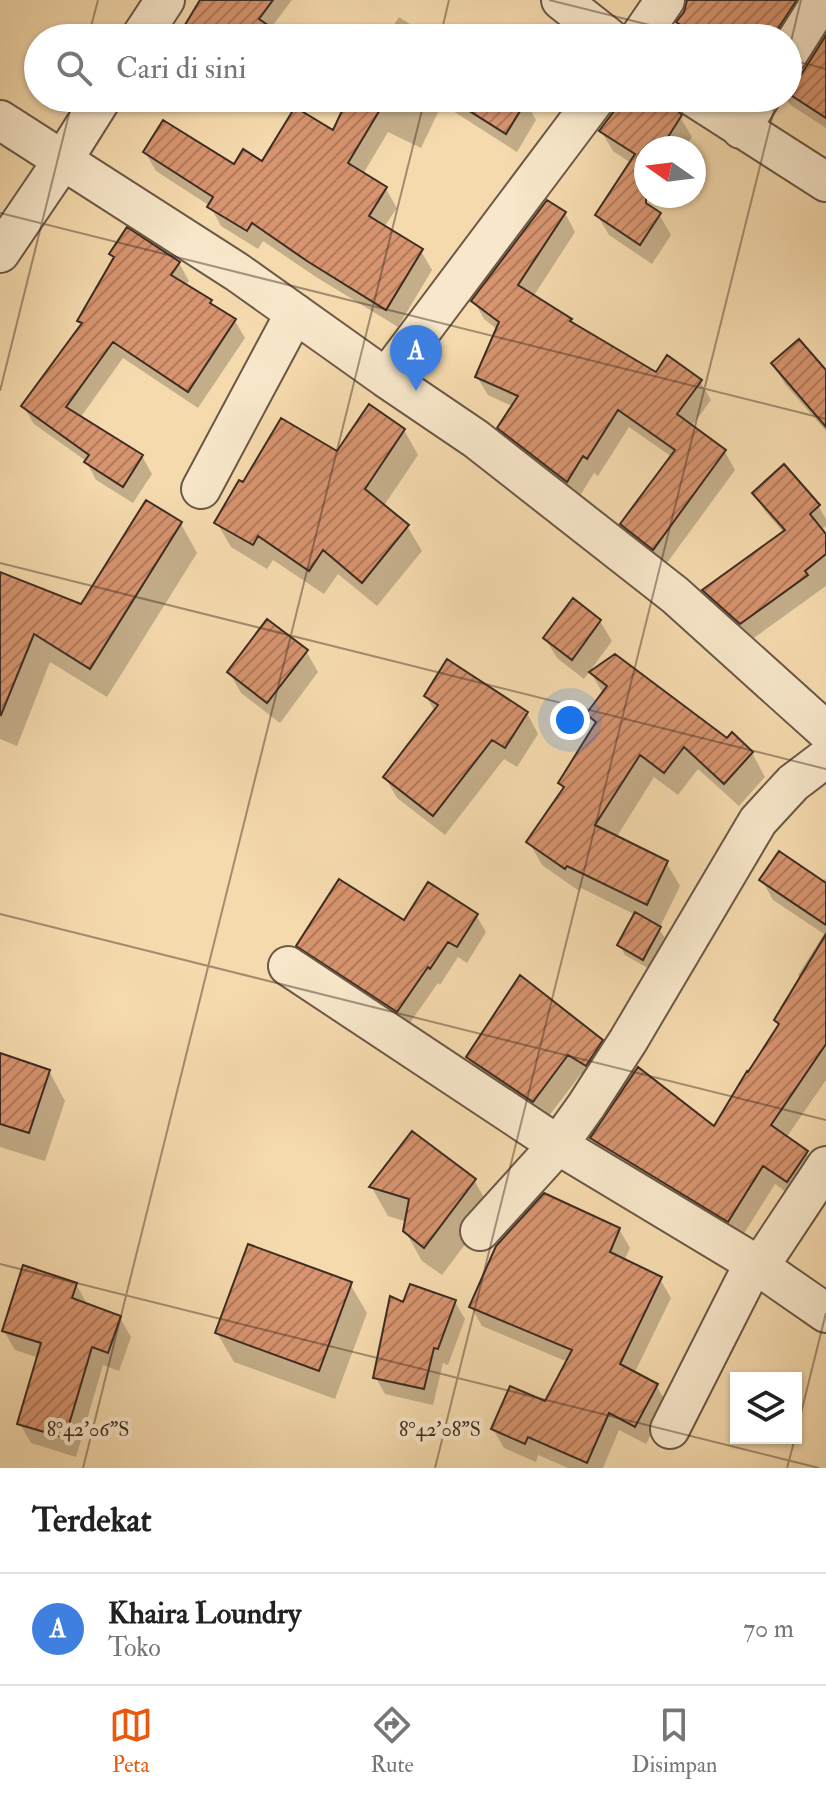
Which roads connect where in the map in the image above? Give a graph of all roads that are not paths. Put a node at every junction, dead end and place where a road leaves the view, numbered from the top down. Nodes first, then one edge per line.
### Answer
1 (165, 0) edge
2 (561, 0) edge
3 (665, 0) edge
4 (822, 0) edge
5 (149, 24) edge
6 (591, 24) edge
7 (649, 24) edge
8 (802, 32) edge
9 (93, 112) edge
10 (586, 112) edge
11 (750, 113) edge
12 (0, 120) edge
13 (63, 160) junction
14 (826, 182) edge
15 (0, 253) edge
16 (295, 313) junction
17 (386, 378) junction
18 (201, 489) dead end
19 (826, 731) edge
20 (826, 758) edge
21 (288, 966) dead end
22 (558, 1145) junction
23 (826, 1166) edge
24 (480, 1231) dead end
25 (756, 1265) junction
26 (826, 1313) edge
27 (670, 1429) dead end

1 - 5 street
2 - 6 street
3 - 7 street
4 - 8 street
9 - 13 street
10 - 17 street
11 - 14 street
12 - 13 street
13 - 15 street
13 - 16 street
16 - 17 street
16 - 18 street
17 - 19 street
20 - 22 street
21 - 22 street
22 - 24 street
22 - 25 street
23 - 25 street
25 - 26 street
25 - 27 street

